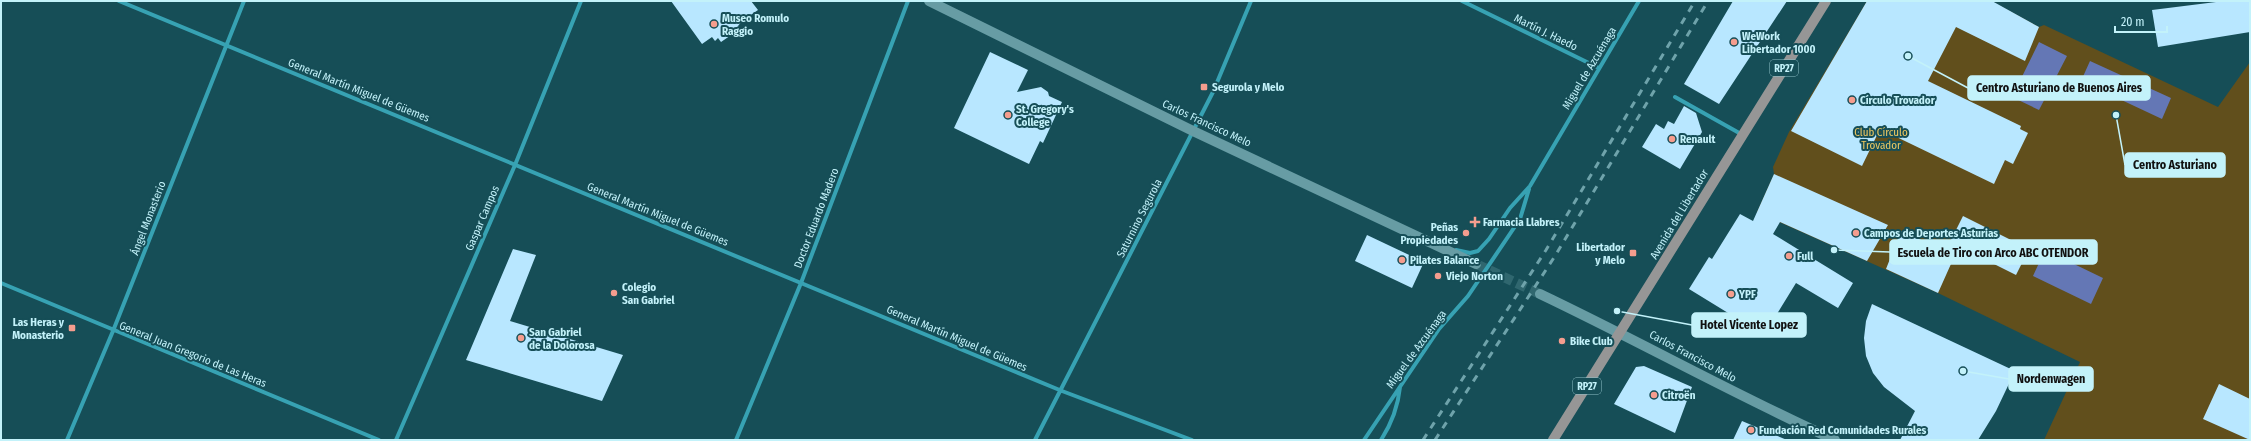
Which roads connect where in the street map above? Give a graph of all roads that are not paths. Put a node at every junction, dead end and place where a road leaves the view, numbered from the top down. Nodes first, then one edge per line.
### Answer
1 (119, 1) edge
2 (244, 1) edge
3 (581, 1) edge
4 (908, 1) edge
5 (929, 1) edge
6 (1252, 1) edge
7 (1462, 1) edge
8 (1639, 1) edge
9 (1826, 1) edge
10 (225, 45) junction
11 (1599, 68) junction
12 (1675, 98) dead end
13 (1193, 131) junction
14 (1741, 134) junction
15 (515, 165) junction
16 (1530, 186) junction
17 (1442, 246) junction
18 (1476, 264) tunnel mouth
19 (1, 283) edge
20 (800, 283) junction
21 (1540, 294) tunnel mouth
22 (113, 330) junction
23 (1621, 332) junction
24 (1400, 386) junction
25 (1062, 391) junction
26 (66, 440) edge
27 (379, 440) edge
28 (396, 440) edge
29 (736, 440) edge
30 (1035, 440) edge
31 (1192, 440) edge
32 (1364, 440) edge
33 (1381, 440) edge
34 (1553, 440) edge
35 (1835, 440) edge

1 - 10 street, General Martín Miguel de Güemes
2 - 10 street, Ángel Monasterio
3 - 15 street, Gaspar Campos
4 - 20 street, Doctor Eduardo Madero
5 - 13 street, Carlos Francisco Melo
6 - 13 street, Saturnino Segurola
7 - 11 street, Martín J. Haedo
8 - 11 street, Miguel de Azcuénaga
9 - 14 main road, Avenida del Libertador / RP27
10 - 15 street, General Martín Miguel de Güemes
10 - 22 street, Ángel Monasterio
11 - 16 street, Miguel de Azcuénaga
12 - 14 street
13 - 17 street, Carlos Francisco Melo
13 - 25 street, Saturnino Segurola
14 - 23 main road, Avenida del Libertador / RP27
15 - 20 street, General Martín Miguel de Güemes
15 - 28 street, Gaspar Campos
16 - 17 street, Miguel de Azcuénaga
16 - 24 street, Miguel de Azcuénaga
17 - 18 street, Carlos Francisco Melo
19 - 22 street, General Juan Gregorio de Las Heras
20 - 25 street, General Martín Miguel de Güemes
20 - 29 street, Doctor Eduardo Madero
21 - 23 street, Carlos Francisco Melo
22 - 26 street, Ángel Monasterio
22 - 27 street, General Juan Gregorio de Las Heras
23 - 34 main road, Avenida del Libertador / RP27
23 - 35 street, Carlos Francisco Melo
24 - 32 street, Miguel de Azcuénaga
24 - 33 street
25 - 30 street, Saturnino Segurola
25 - 31 street, General Martín Miguel de Güemes

